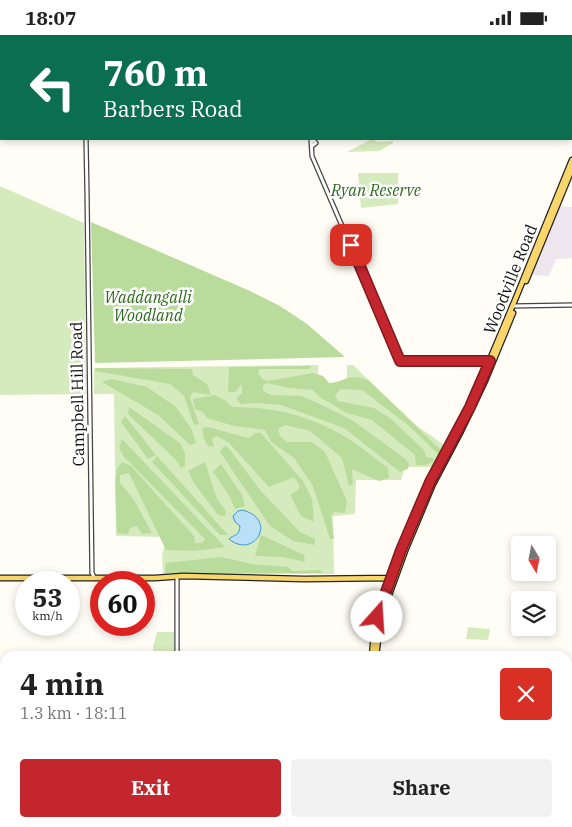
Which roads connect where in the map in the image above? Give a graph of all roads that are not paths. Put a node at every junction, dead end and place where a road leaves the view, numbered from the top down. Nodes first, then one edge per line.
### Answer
1 (86, 140) edge
2 (311, 140) edge
3 (572, 159) edge
4 (572, 169) edge
5 (572, 305) edge
6 (514, 306) junction
7 (490, 361) junction
8 (454, 442) junction
9 (92, 571) edge
10 (163, 576) junction
11 (188, 576) junction
12 (90, 577) edge
13 (197, 577) junction
14 (0, 578) edge
15 (155, 578) edge
16 (155, 578) edge
17 (393, 578) junction
18 (177, 579) junction
19 (178, 651) edge
20 (374, 651) edge

1 - 9 street, Campbell Hill Road
2 - 7 street
3 - 6 main road, Woodville Road
4 - 6 main road, Woodville Road
5 - 6 street
6 - 7 main road, Woodville Road
6 - 8 main road, Woodville Road
7 - 8 main road, Woodville Road
8 - 17 main road, Woodville Road
10 - 11 main road
10 - 15 main road
10 - 18 main road
11 - 13 main road
11 - 18 main road
12 - 14 main road
13 - 17 main road
13 - 18 main road
16 - 18 main road
17 - 20 main road, Woodville Road
18 - 19 street

